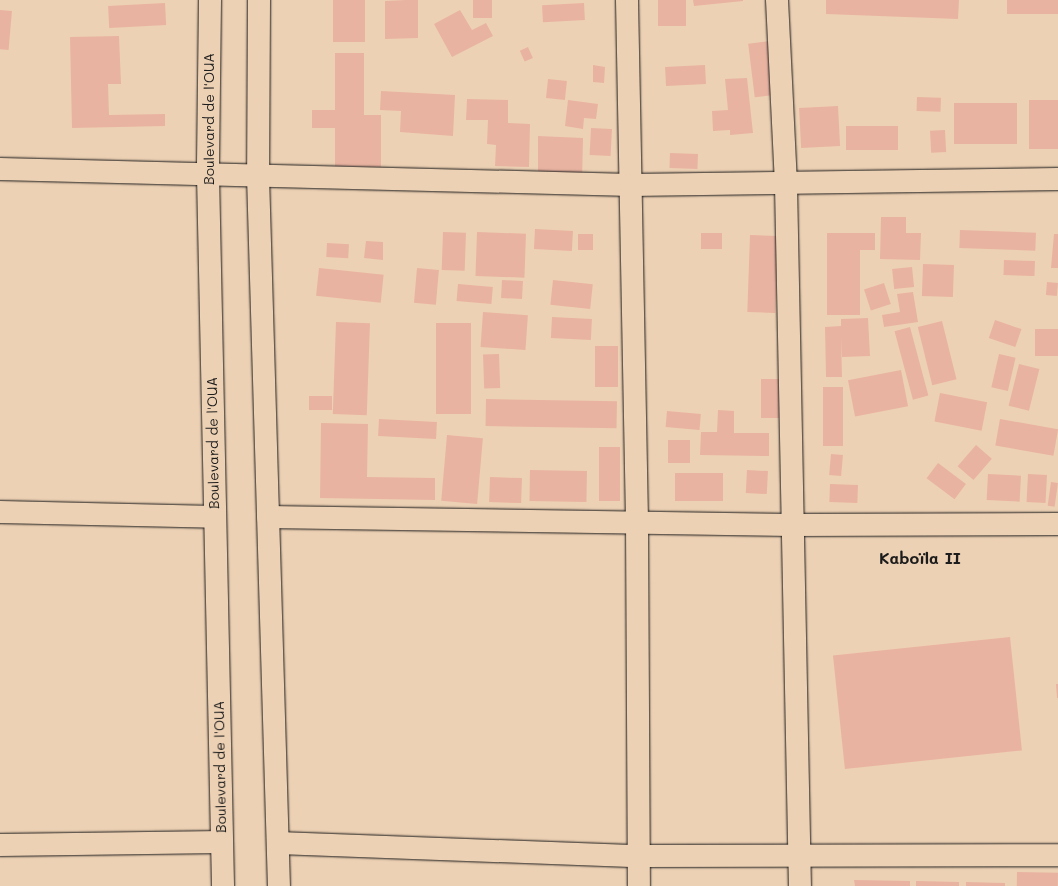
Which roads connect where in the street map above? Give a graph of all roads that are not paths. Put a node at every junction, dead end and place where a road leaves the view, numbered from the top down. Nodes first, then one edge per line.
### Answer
1 (210, 0) edge
2 (259, 0) edge
3 (627, 0) edge
4 (777, 0) edge
5 (0, 169) edge
6 (208, 175) junction
7 (258, 176) junction
8 (1058, 179) edge
9 (631, 185) junction
10 (786, 185) junction
11 (0, 512) edge
12 (215, 517) junction
13 (268, 517) junction
14 (637, 520) junction
15 (1058, 524) edge
16 (790, 525) junction
17 (222, 842) junction
18 (278, 843) junction
19 (0, 845) edge
20 (798, 854) junction
21 (1058, 855) edge
22 (638, 856) junction
23 (223, 886) edge
24 (278, 886) edge
25 (638, 886) edge
26 (800, 886) edge

1 - 6 street, Boulevard de l'OUA
2 - 7 street
3 - 9 street
4 - 10 street
5 - 6 street
6 - 7 street
6 - 12 street, Boulevard de l'OUA
7 - 9 street
7 - 13 street
8 - 10 street
9 - 10 street
9 - 14 street
10 - 16 street
11 - 12 street
12 - 17 street, Boulevard de l'OUA
13 - 14 street
13 - 18 street
14 - 16 street
14 - 22 street
15 - 16 street
16 - 20 street
17 - 19 street
17 - 23 street, Boulevard de l'OUA
18 - 22 street
18 - 24 street
20 - 21 street
20 - 22 street
20 - 26 street
22 - 25 street

